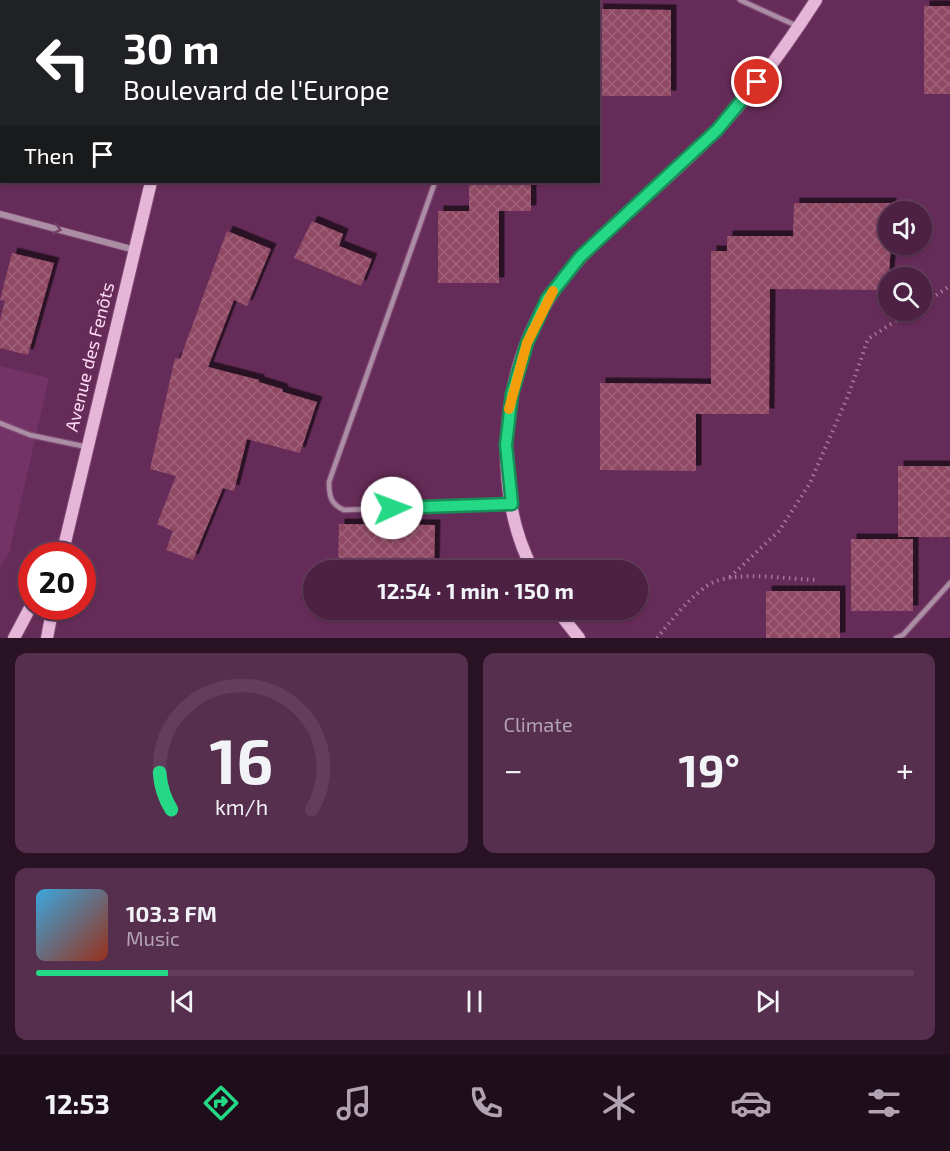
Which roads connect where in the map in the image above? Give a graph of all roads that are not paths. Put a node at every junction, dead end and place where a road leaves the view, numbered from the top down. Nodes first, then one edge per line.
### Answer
1 (740, 0) edge
2 (816, 0) edge
3 (799, 27) junction
4 (152, 183) edge
5 (435, 183) edge
6 (0, 214) edge
7 (135, 250) junction
8 (0, 423) edge
9 (87, 447) junction
10 (512, 504) junction
11 (64, 540) edge
12 (528, 560) edge
13 (950, 583) edge
14 (24, 620) edge
15 (50, 620) edge
16 (565, 620) edge
17 (14, 638) edge
18 (47, 638) edge
19 (579, 638) edge
20 (896, 638) edge

1 - 3 lane
2 - 3 street
3 - 10 street
4 - 7 street, Avenue des Fenôts
5 - 10 lane
6 -> 7 street
7 - 9 street, Avenue des Fenôts
8 - 9 lane
9 - 11 street, Avenue des Fenôts
10 - 12 street
13 - 20 lane
14 - 17 street
15 - 18 street
16 - 19 street

